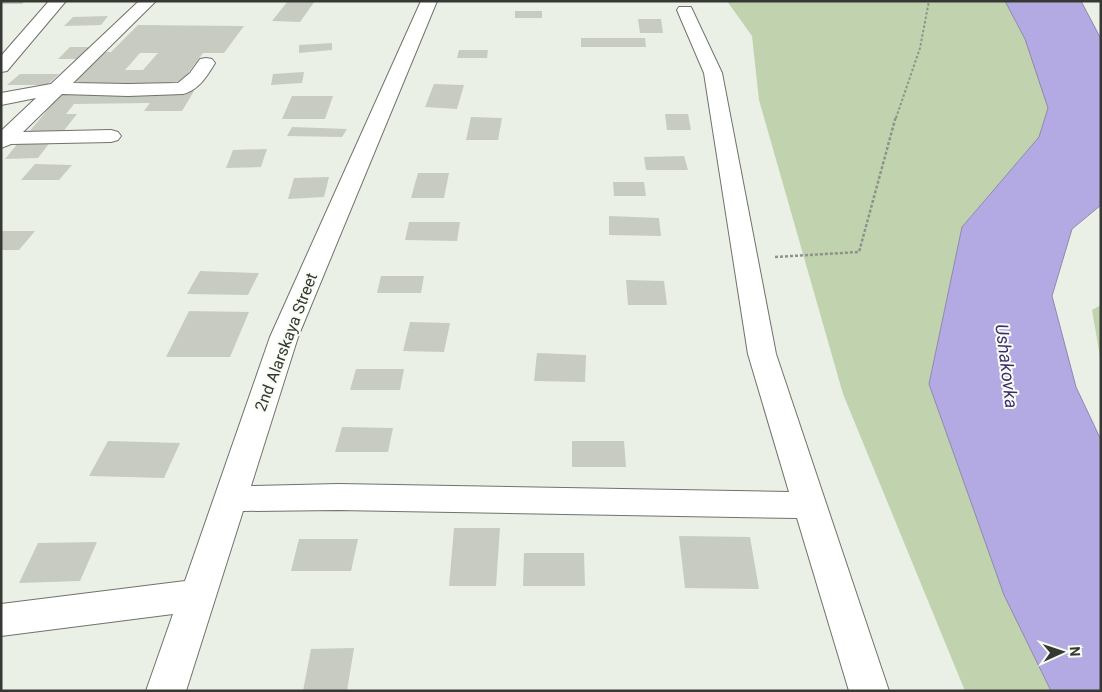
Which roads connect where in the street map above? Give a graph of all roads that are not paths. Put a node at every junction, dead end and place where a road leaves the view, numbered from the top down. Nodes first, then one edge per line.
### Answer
1 (58, 1) edge
2 (148, 1) edge
3 (429, 1) edge
4 (685, 10) dead end
5 (206, 63) dead end
6 (1, 67) edge
7 (57, 88) junction
8 (1, 99) edge
9 (111, 136) dead end
10 (4, 140) edge
11 (230, 499) junction
12 (809, 505) junction
13 (198, 595) junction
14 (1, 620) edge
15 (166, 691) edge
16 (869, 691) edge

1 - 6 street
2 - 7 street
3 - 11 street, 2nd Alarskaya Street
4 - 12 street
5 - 7 street
7 - 8 street
7 - 10 street
9 - 10 street
11 - 12 street
11 - 13 street, 2nd Alarskaya Street
12 - 16 street
13 - 14 street
13 - 15 street, 2nd Alarskaya Street

